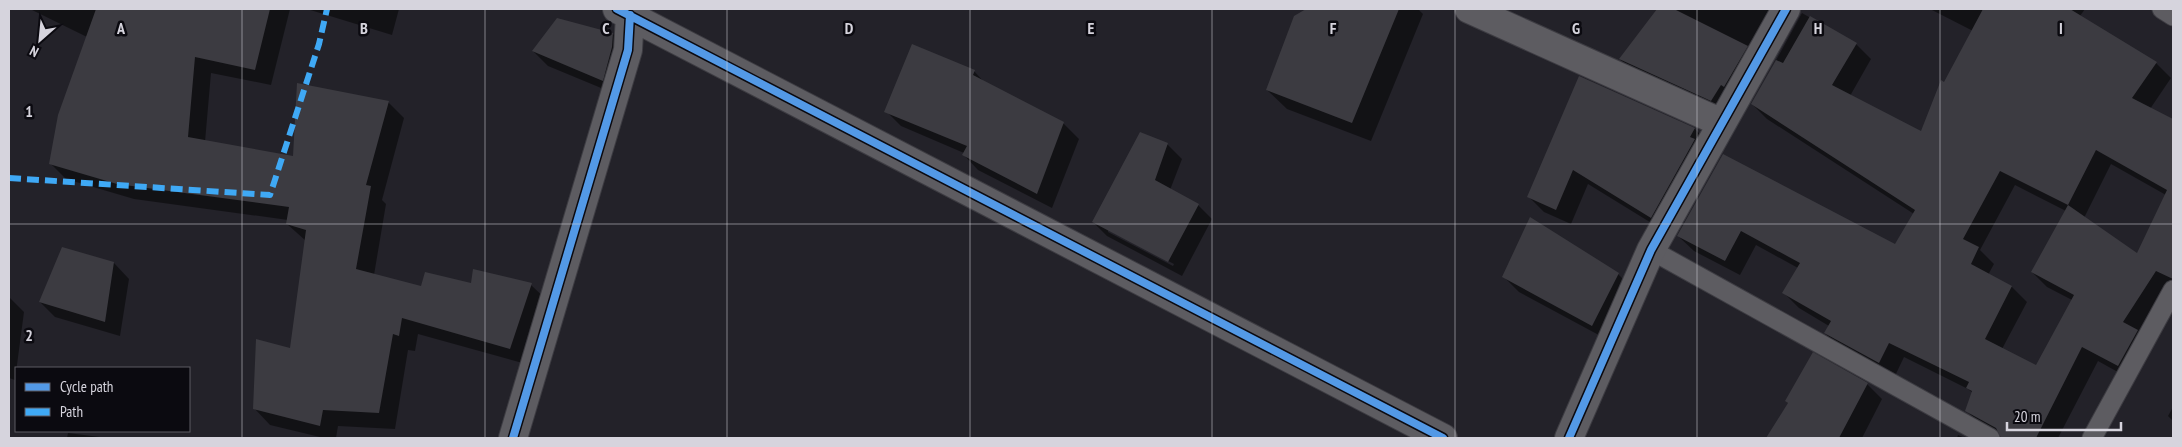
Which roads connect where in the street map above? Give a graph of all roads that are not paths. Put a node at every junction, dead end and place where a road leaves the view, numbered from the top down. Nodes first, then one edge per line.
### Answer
1 (1469, 9) edge
2 (1786, 9) edge
3 (2162, 9) edge
4 (623, 12) edge
5 (2173, 16) edge
6 (1722, 123) junction
7 (1651, 250) junction
8 (2173, 290) edge
9 (513, 438) edge
10 (1443, 438) edge
11 (1569, 438) edge
12 (1990, 438) edge
13 (2092, 438) edge

1 - 6 street
2 - 6 street
3 - 5 lane
4 - 9 street
4 - 10 street
6 - 7 street
7 - 11 street
7 - 12 lane
8 - 13 lane

